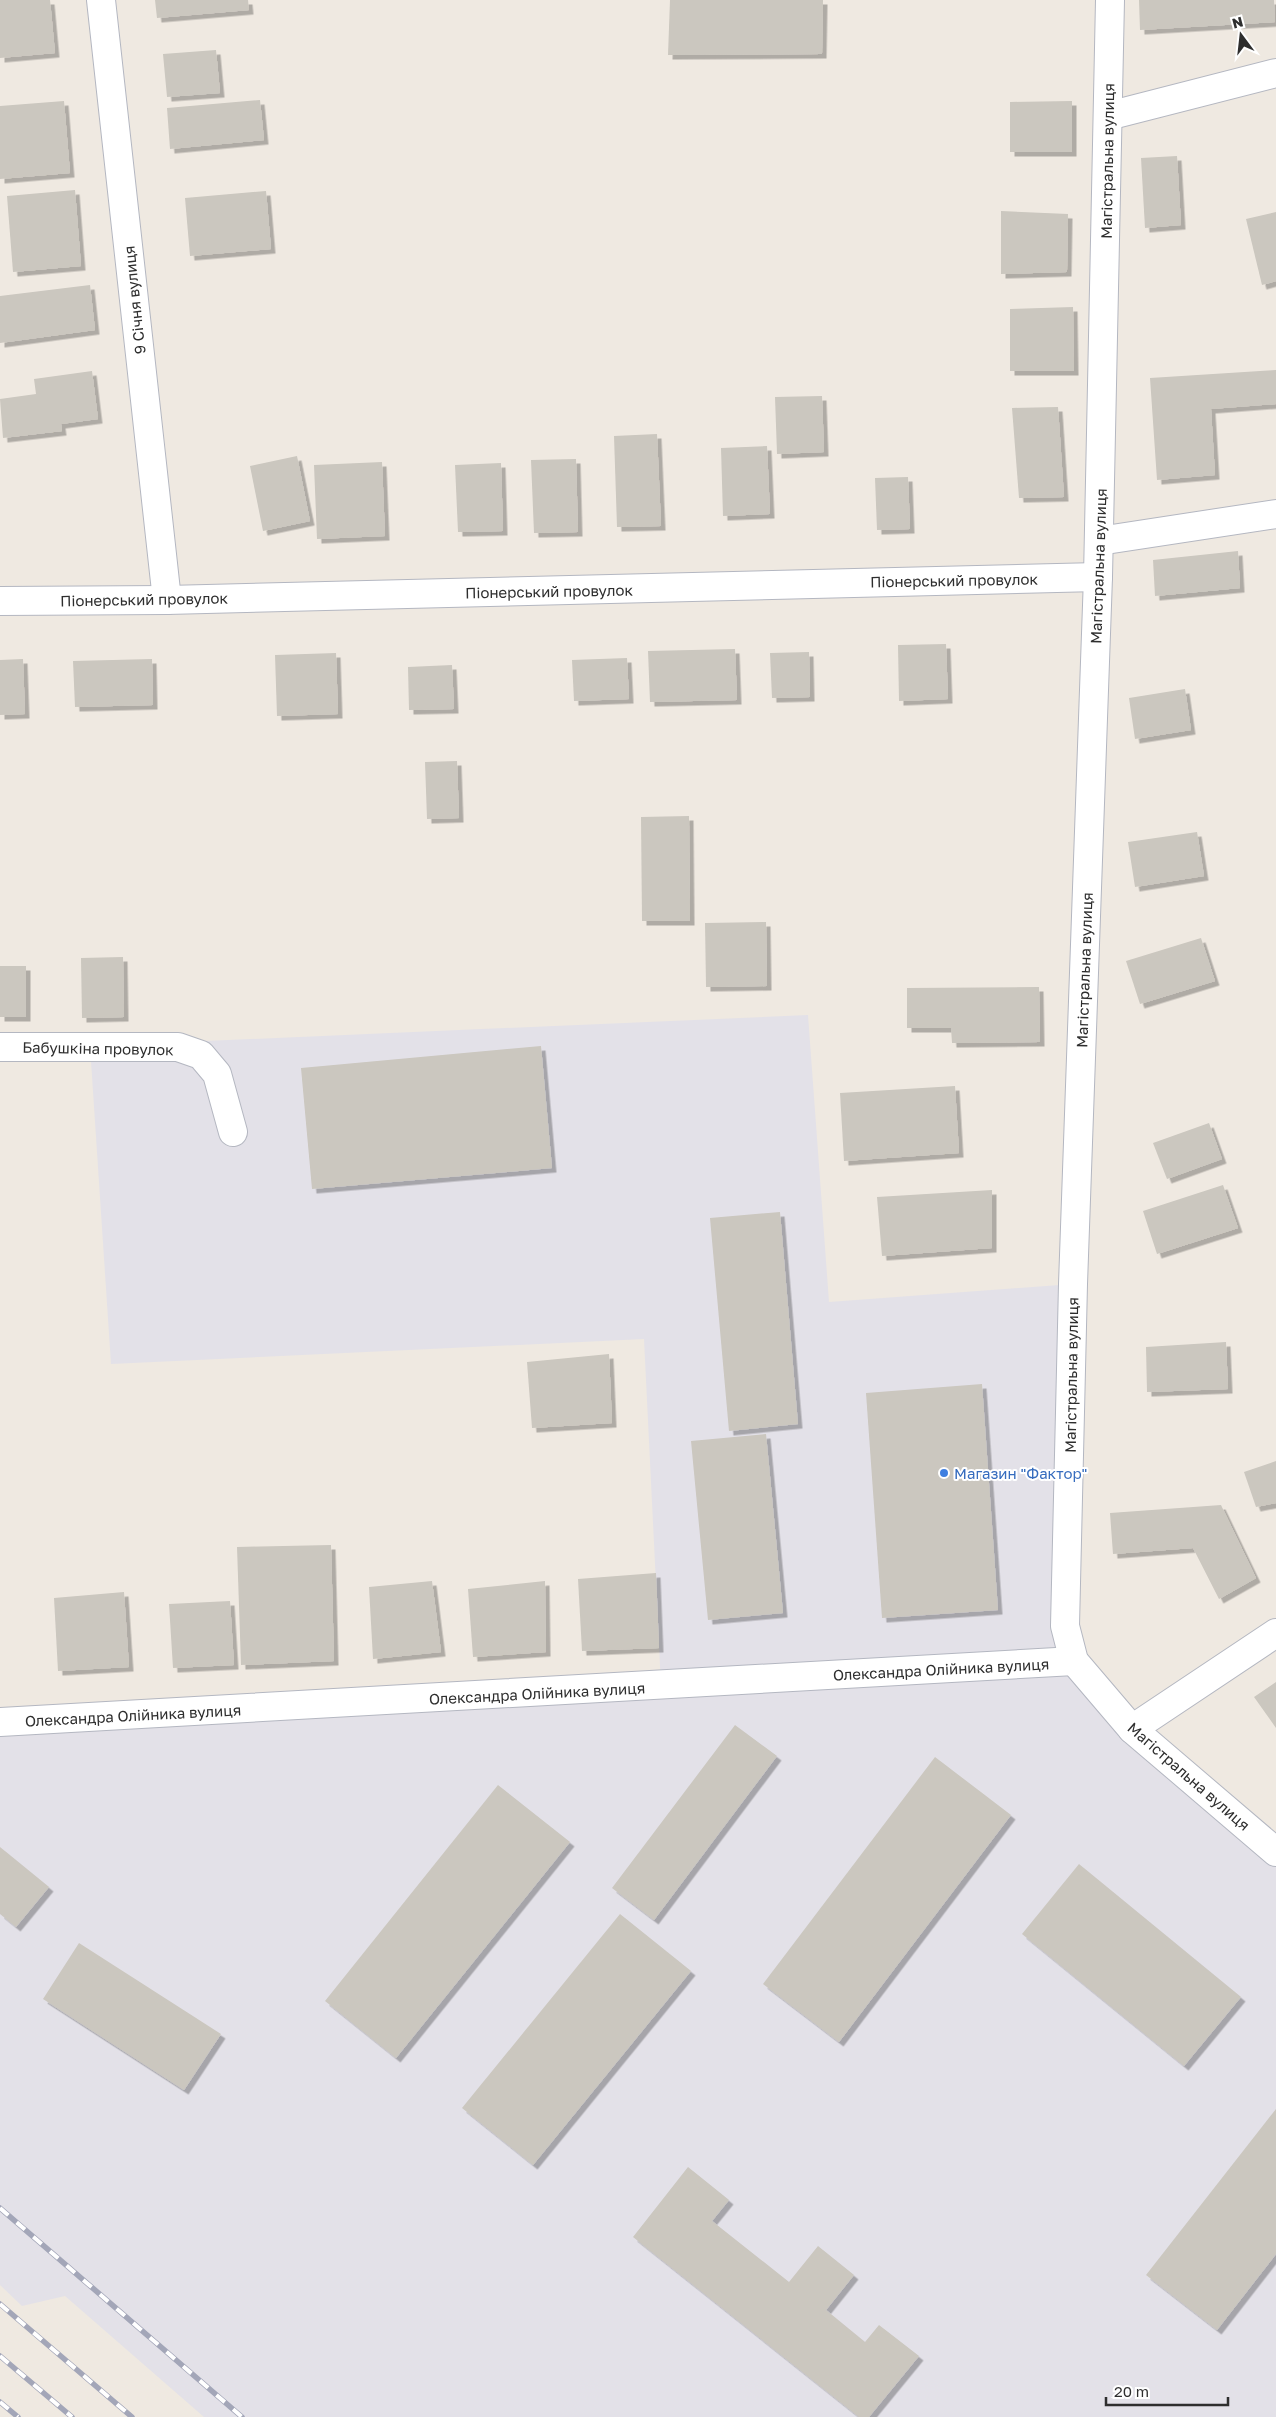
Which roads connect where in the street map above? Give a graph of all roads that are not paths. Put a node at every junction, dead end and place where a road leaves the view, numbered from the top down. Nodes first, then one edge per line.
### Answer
1 (101, 0) edge
2 (1110, 0) edge
3 (1276, 73) edge
4 (1108, 116) junction
5 (1276, 514) edge
6 (1099, 540) junction
7 (1098, 577) junction
8 (167, 600) junction
9 (0, 601) edge
10 (0, 1047) edge
11 (233, 1132) dead end
12 (1276, 1633) edge
13 (1074, 1661) junction
14 (0, 1722) edge
15 (1132, 1729) junction
16 (1276, 1852) edge

1 - 8 street, 9 Січня вулиця
2 - 4 street, Магістральна вулиця
3 - 4 street
4 - 6 street, Магістральна вулиця
5 - 6 street
6 - 7 street, Магістральна вулиця
7 - 8 street, Піонерський провулок
7 - 13 street, Магістральна вулиця
8 - 9 street, Піонерський провулок
10 - 11 street, Бабушкіна провулок
12 - 15 street
13 - 14 street, Олександра Олійника вулиця
13 - 15 street, Магістральна вулиця
15 - 16 street, Магістральна вулиця

